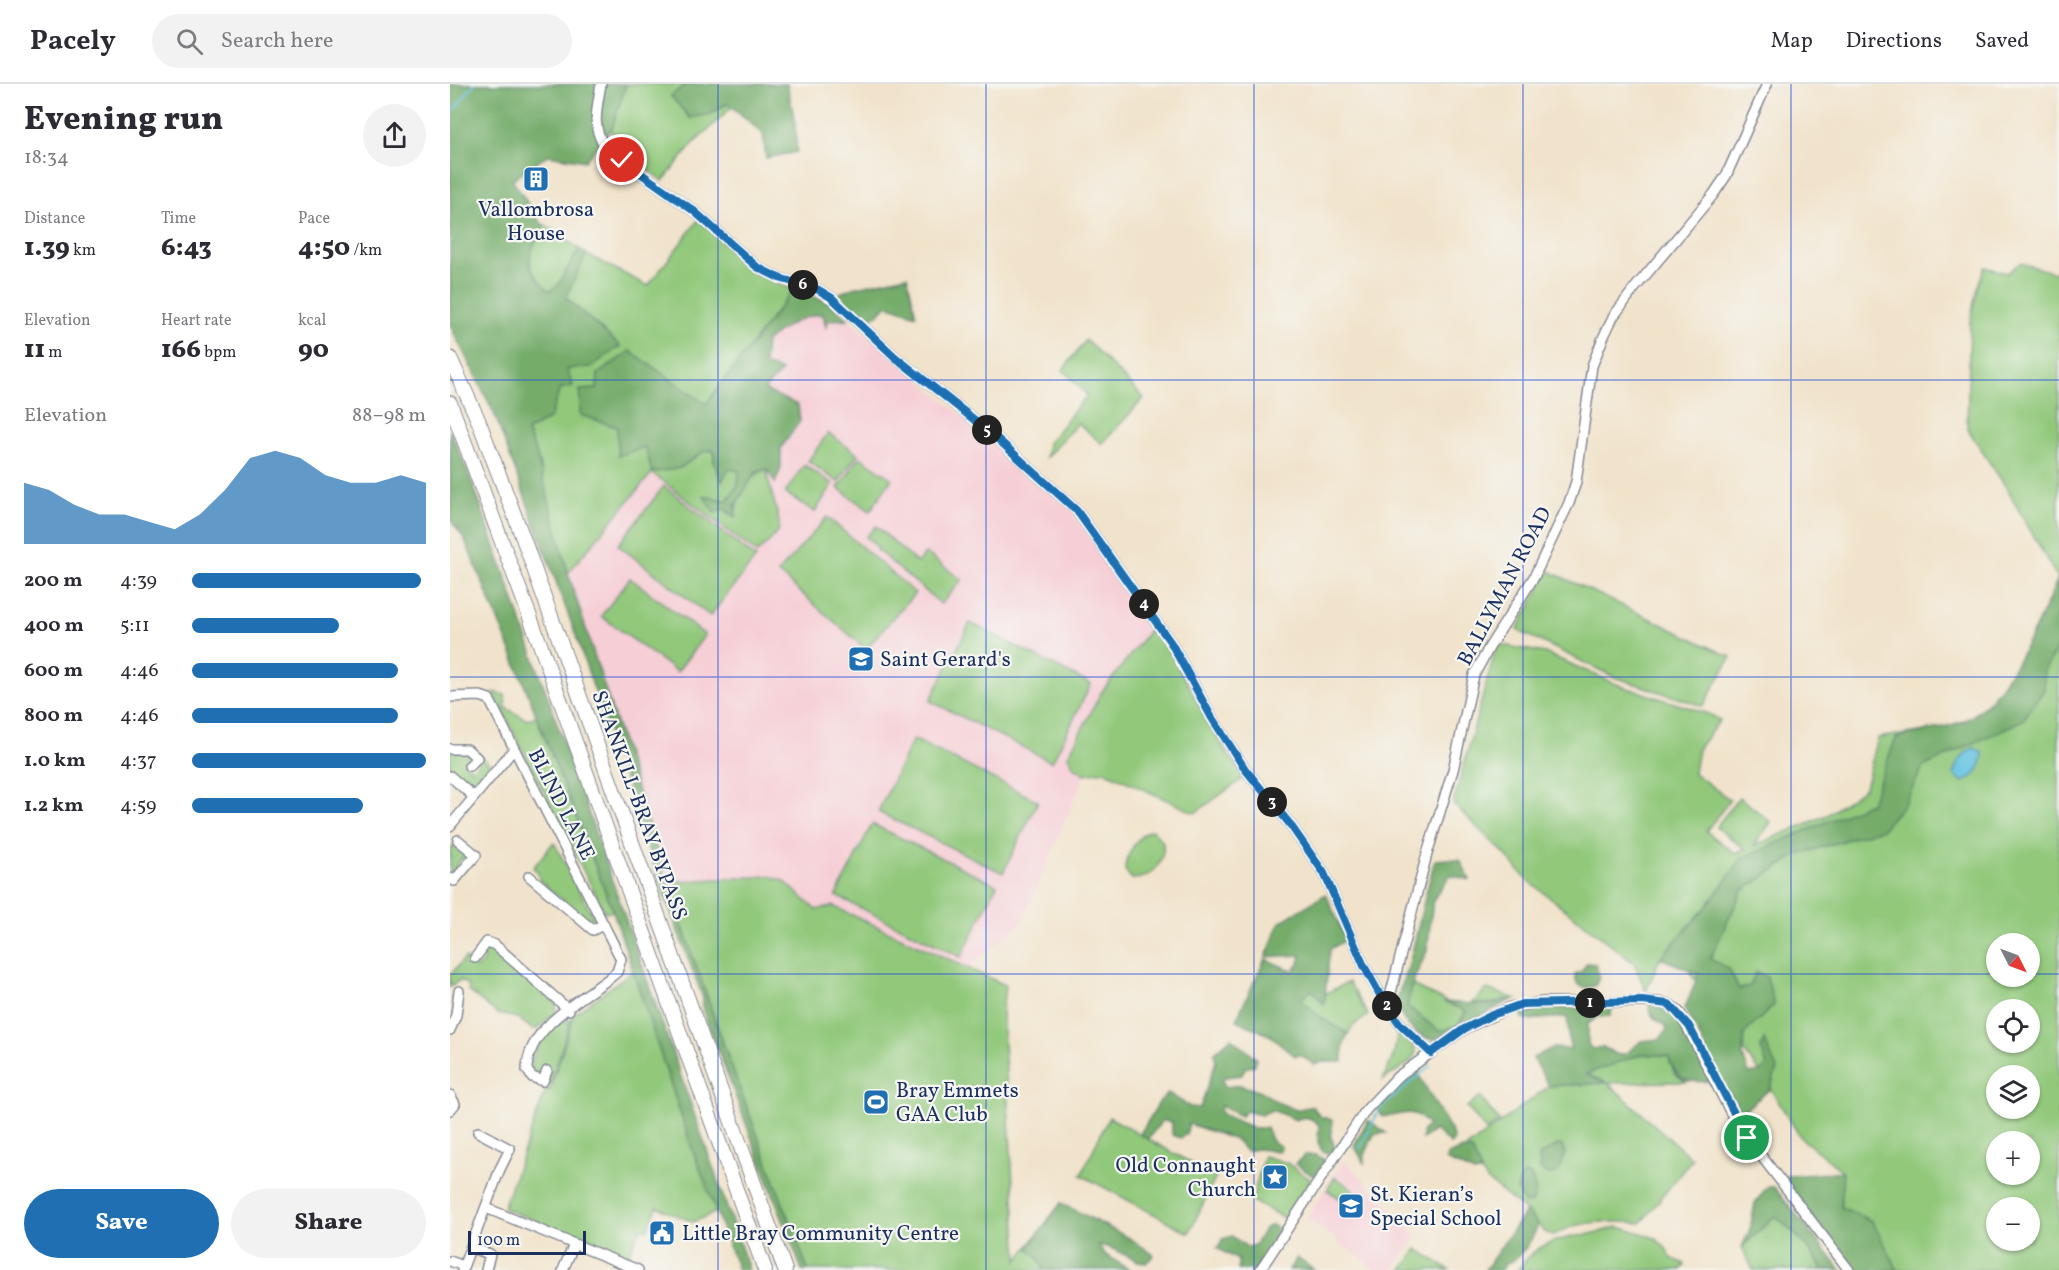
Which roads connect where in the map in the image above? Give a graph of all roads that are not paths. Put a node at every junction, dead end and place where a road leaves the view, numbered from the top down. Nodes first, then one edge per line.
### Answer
1 (602, 84) edge
2 (1767, 84) edge
3 (450, 358) edge
4 (450, 403) edge
5 (450, 697) edge
6 (450, 749) edge
7 (514, 749) junction
8 (469, 766) dead end
9 (450, 776) edge
10 (474, 797) junction
11 (450, 825) edge
12 (458, 840) dead end
13 (529, 876) dead end
14 (450, 878) edge
15 (604, 924) junction
16 (475, 958) dead end
17 (459, 991) dead end
18 (1385, 1004) junction
19 (569, 1010) junction
20 (450, 1030) edge
21 (1431, 1053) junction
22 (547, 1071) dead end
23 (450, 1095) edge
24 (450, 1110) edge
25 (478, 1132) dead end
26 (762, 1201) junction
27 (486, 1208) junction
28 (574, 1244) junction
29 (471, 1248) junction
30 (450, 1261) edge
31 (462, 1268) edge
32 (486, 1270) edge
33 (563, 1270) edge
34 (638, 1270) edge
35 (765, 1270) edge
36 (784, 1270) edge
37 (793, 1270) edge
38 (1260, 1270) edge
39 (1849, 1270) edge

1 - 18 street
2 - 18 street, BALLYMAN ROAD
3 - 26 highway, SHANKILL-BRAY BYPASS
4 - 35 highway, SHANKILL-BRAY BYPASS
5 - 7 street, BLIND LANE
6 - 8 street
7 - 10 street
7 - 15 street, BLIND LANE
9 - 10 street
10 - 11 street
12 - 14 street
13 - 15 street
15 - 19 street, BLIND LANE
16 - 19 street
17 - 20 street
18 - 21 street
19 - 22 street
21 - 38 street
21 - 39 street
23 - 24 street
25 - 27 street
26 - 36 highway, SHANKILL-BRAY BYPASS
26 - 37 highway
27 - 28 street
27 - 29 street
28 - 33 street
28 - 34 street
29 - 31 street
29 - 32 street
30 - 31 street

